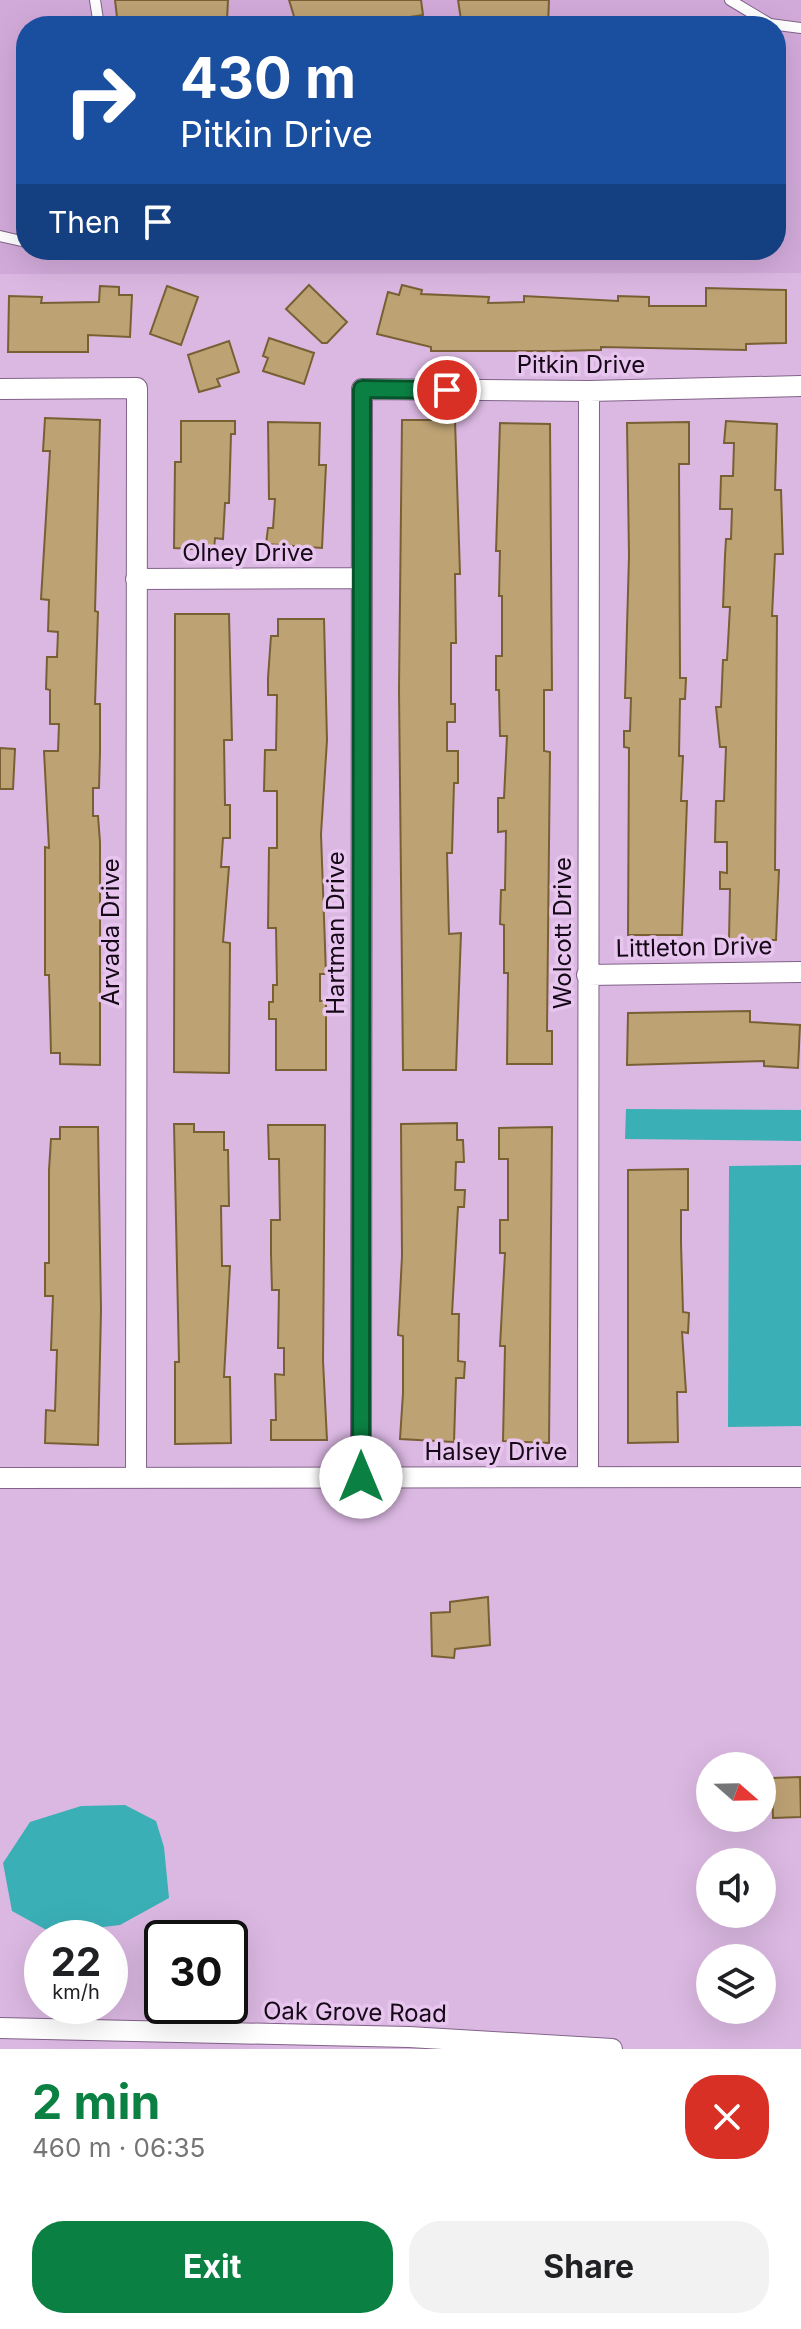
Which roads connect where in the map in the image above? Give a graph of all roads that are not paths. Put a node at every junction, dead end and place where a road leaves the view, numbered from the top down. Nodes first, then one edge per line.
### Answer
1 (730, 0) edge
2 (757, 16) edge
3 (801, 386) edge
4 (0, 389) edge
5 (362, 389) joint
6 (589, 391) junction
7 (360, 578) junction
8 (136, 579) junction
9 (801, 972) edge
10 (587, 975) junction
11 (136, 1476) junction
12 (588, 1476) junction
13 (361, 1477) junction
14 (801, 1477) edge
15 (0, 1478) edge
16 (0, 2028) edge
17 (269, 2042) edge
18 (549, 2047) edge
19 (612, 2049) edge

1 - 2 lane
3 - 6 street, Pitkin Drive
4 - 8 street, Arvada Drive
5 - 6 street, Pitkin Drive
5 - 7 street, Hartman Drive
6 - 10 street, Wolcott Drive
7 - 8 street, Olney Drive
7 - 13 street, Hartman Drive
8 - 11 street, Arvada Drive
9 - 10 street, Littleton Drive
10 - 12 street, Wolcott Drive
11 - 13 street, Halsey Drive
11 - 15 street, Halsey Drive
12 - 13 street, Halsey Drive
12 - 14 street, Halsey Drive
16 - 17 street, Oak Grove Road
17 - 18 street, Oak Grove Road
18 - 19 street, Oak Grove Road

